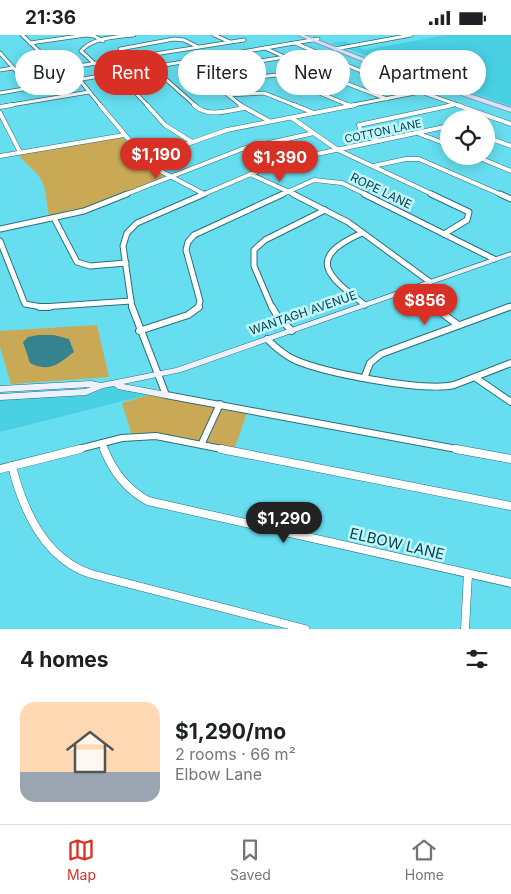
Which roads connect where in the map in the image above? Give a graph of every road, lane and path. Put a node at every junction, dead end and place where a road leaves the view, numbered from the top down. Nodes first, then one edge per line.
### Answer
1 (22, 35) edge
2 (134, 35) edge
3 (214, 35) edge
4 (300, 35) edge
5 (309, 35) edge
6 (398, 35) edge
7 (412, 35) edge
8 (403, 37) junction
9 (318, 39) junction
10 (244, 40) dead end
11 (312, 40) junction
12 (103, 41) junction
13 (230, 42) junction
14 (30, 43) junction
15 (295, 43) junction
16 (198, 47) junction
17 (264, 48) junction
18 (342, 48) junction
19 (335, 49) junction
20 (38, 50) edge
21 (121, 50) edge
22 (252, 50) edge
23 (168, 52) edge
24 (0, 53) edge
25 (276, 53) edge
26 (360, 55) edge
27 (360, 57) edge
28 (94, 63) edge
29 (13, 67) joint
30 (0, 69) edge
31 (360, 70) edge
32 (266, 76) edge
33 (168, 82) edge
34 (350, 85) edge
35 (84, 86) edge
36 (15, 90) edge
37 (89, 92) junction
38 (0, 93) edge
39 (266, 94) edge
40 (137, 95) edge
41 (228, 95) edge
42 (411, 95) edge
43 (428, 95) edge
44 (466, 95) edge
45 (472, 95) edge
46 (388, 99) junction
47 (455, 105) junction
48 (351, 106) junction
49 (0, 107) edge
50 (244, 108) junction
51 (511, 108) edge
52 (470, 110) edge
53 (0, 113) edge
54 (314, 113) junction
55 (292, 118) junction
56 (495, 119) edge
57 (270, 122) junction
58 (511, 124) edge
59 (440, 128) edge
60 (314, 133) junction
61 (417, 133) junction
62 (124, 135) junction
63 (495, 140) edge
64 (378, 141) junction
65 (192, 142) junction
66 (440, 142) edge
67 (511, 146) edge
68 (338, 150) junction
69 (20, 152) junction
70 (0, 156) edge
71 (142, 156) junction
72 (495, 164) edge
73 (373, 166) junction
74 (511, 171) edge
75 (250, 174) junction
76 (170, 177) junction
77 (286, 191) junction
78 (204, 194) junction
79 (511, 199) edge
80 (325, 210) junction
81 (54, 218) junction
82 (0, 229) edge
83 (362, 233) junction
84 (444, 234) junction
85 (0, 241) edge
86 (511, 254) edge
87 (494, 259) junction
88 (126, 263) junction
89 (430, 282) junction
90 (411, 289) junction
91 (131, 301) junction
92 (365, 305) junction
93 (511, 306) edge
94 (458, 325) junction
95 (139, 331) junction
96 (292, 331) junction
97 (267, 339) junction
98 (511, 363) edge
99 (156, 375) junction
100 (365, 376) junction
101 (476, 378) junction
102 (114, 385) junction
103 (101, 387) junction
104 (0, 389) edge
105 (166, 395) junction
106 (0, 397) edge
107 (511, 402) edge
108 (220, 404) junction
109 (102, 443) junction
110 (202, 443) junction
111 (511, 459) edge
112 (12, 466) junction
113 (0, 469) edge
114 (511, 506) edge
115 (468, 573) junction
116 (511, 583) edge
117 (306, 629) edge
118 (464, 629) edge

1 - 14 street
2 - 12 street
3 - 13 street
4 - 11 main road
5 - 9 main road
6 - 8 street
7 - 8 street
8 - 18 street
9 - 11 street
9 - 18 main road
10 - 13 street
11 - 15 street
11 - 19 main road
12 - 14 street
12 - 28 street
13 - 16 street
14 - 20 street
15 - 17 street
15 - 31 street
16 - 21 street
16 - 23 street
17 - 22 street
17 - 25 street
18 - 19 street
18 - 26 main road
19 - 27 main road
24 - 29 street
29 - 30 street
32 - 48 street
33 - 50 street
34 - 46 street
35 - 37 street
36 - 38 street
37 - 49 street
37 - 62 street
39 - 54 street
40 - 65 street
41 - 50 street
42 - 46 street
43 - 47 street
44 - 51 main road
45 - 51 main road
46 - 48 street
47 - 52 street
47 - 64 street
48 - 54 street
50 - 57 street
53 - 69 street
54 - 55 street
55 - 57 street
55 - 60 street
56 - 58 street
57 - 65 street
59 - 61 street, COTTON LANE
60 - 68 street
60 - 76 street
61 - 64 street, COTTON LANE
61 - 66 street
62 - 69 street
62 - 71 street
63 - 67 street
64 - 68 street, COTTON LANE
65 - 71 street
68 - 73 street
68 - 75 street, COTTON LANE
69 - 70 street
71 - 76 street
72 - 74 street
73 - 79 street
73 - 84 street
75 - 77 street
75 - 78 street, COTTON LANE
76 - 78 street
76 - 81 street
77 - 80 street
77 - 84 street, ROPE LANE
77 - 95 street, ROPE LANE
78 - 88 street, COTTON LANE
80 - 83 street
80 - 96 street
81 - 82 street
81 - 88 street
83 - 89 street
83 - 92 street
84 - 87 street, ROPE LANE
85 - 91 street
86 - 87 main road, WANTAGH AVENUE
87 - 89 main road, WANTAGH AVENUE
88 - 91 street, COTTON LANE
89 - 90 main road, WANTAGH AVENUE
90 - 92 main road, WANTAGH AVENUE
90 - 94 street
91 - 95 street, COTTON LANE
92 - 96 main road, WANTAGH AVENUE
93 - 94 street
94 - 100 street
95 - 99 street, COTTON LANE
96 - 97 main road, WANTAGH AVENUE
97 - 99 main road, WANTAGH AVENUE
97 - 100 street
98 - 101 street
99 - 102 main road, WANTAGH AVENUE
99 - 105 street, COTTON LANE
100 - 101 street
101 - 107 street
102 - 103 main road, WANTAGH AVENUE
102 - 105 main road
103 - 104 main road, WANTAGH AVENUE
103 - 106 main road, WANTAGH AVENUE
105 - 108 street
108 - 110 street
108 - 111 street
109 - 110 street
109 - 112 street
109 - 115 street, ELBOW LANE
110 - 114 street
112 - 113 street
112 - 117 street
115 - 116 street, ELBOW LANE
115 - 118 street

